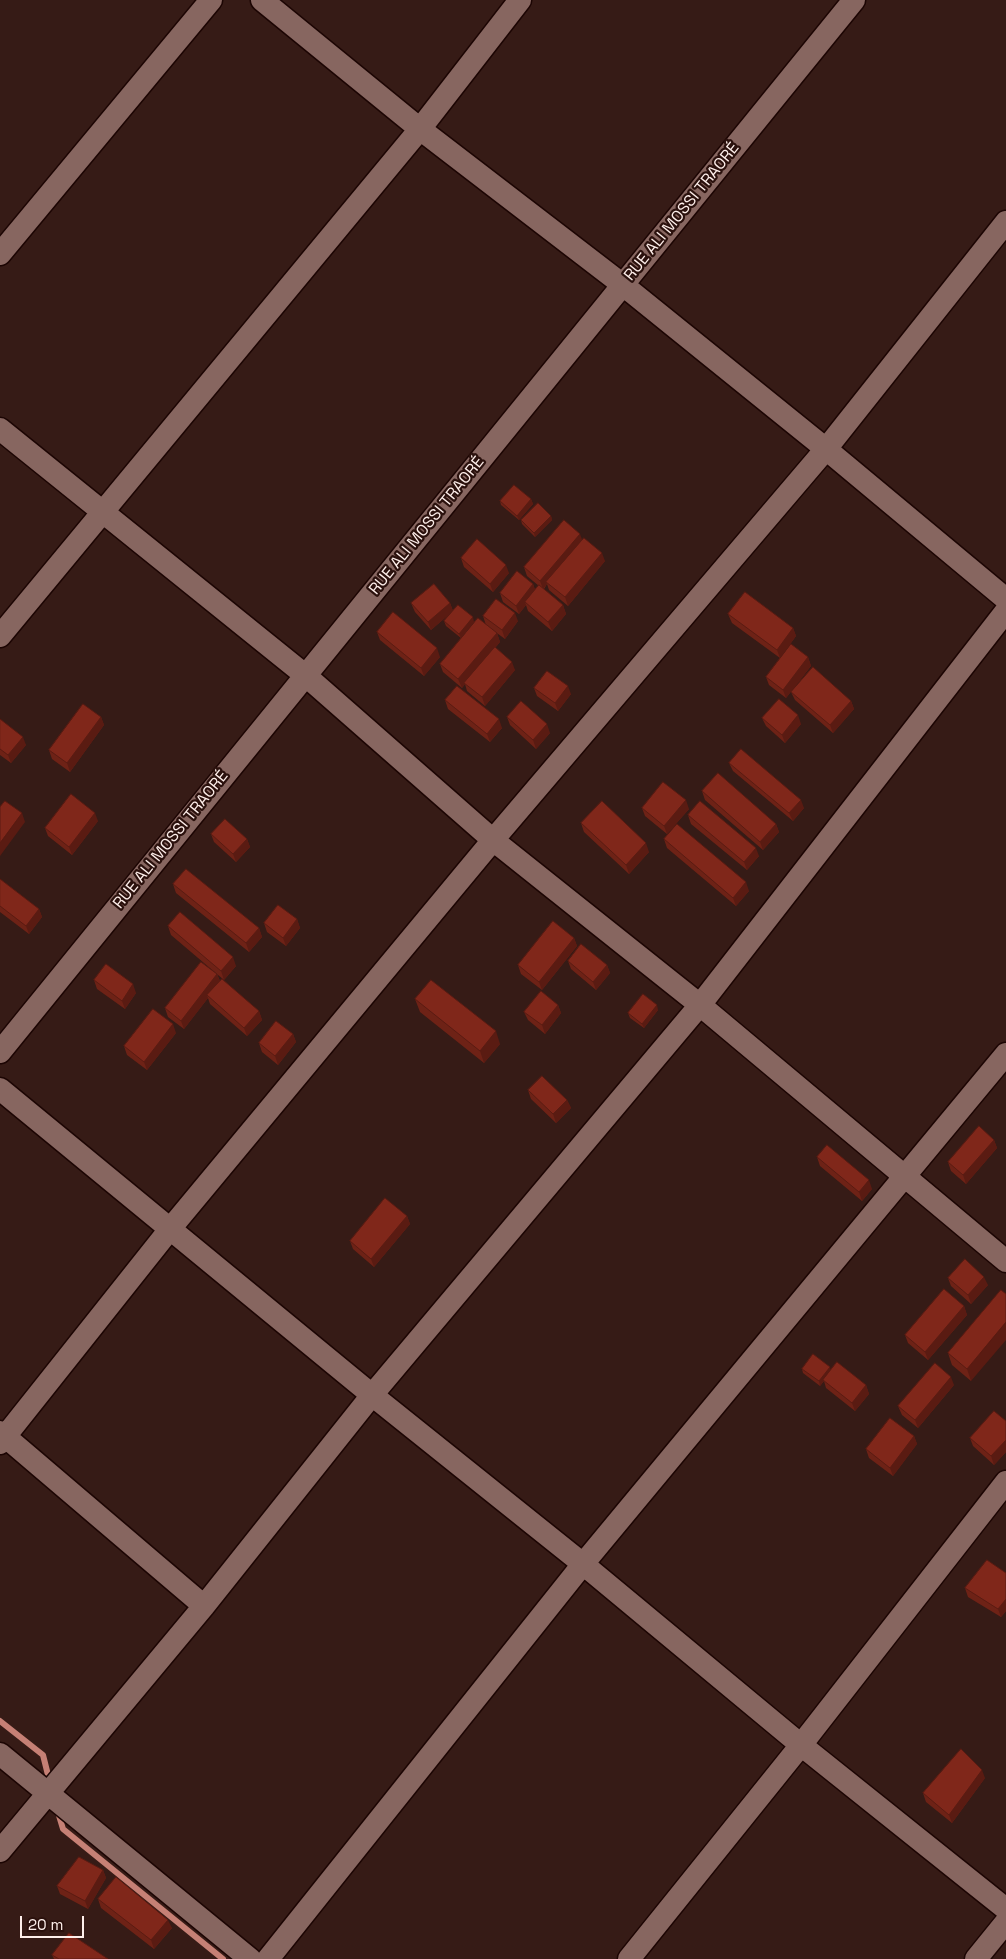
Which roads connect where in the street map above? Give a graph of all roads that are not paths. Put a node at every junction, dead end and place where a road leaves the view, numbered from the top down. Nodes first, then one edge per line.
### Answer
1 (211, 0) edge
2 (262, 0) edge
3 (520, 0) edge
4 (854, 0) edge
5 (420, 129) junction
6 (1006, 222) edge
7 (0, 254) edge
8 (623, 285) junction
9 (0, 429) edge
10 (826, 449) junction
11 (102, 512) junction
12 (1006, 599) edge
13 (1006, 611) edge
14 (0, 636) edge
15 (305, 675) junction
16 (493, 840) junction
17 (700, 1005) junction
18 (0, 1052) edge
19 (1006, 1054) edge
20 (0, 1089) edge
21 (904, 1176) junction
22 (170, 1229) junction
23 (1006, 1261) edge
24 (372, 1394) junction
25 (2, 1437) edge
26 (1006, 1482) edge
27 (583, 1564) junction
28 (204, 1606) junction
29 (801, 1745) junction
30 (0, 1754) edge
31 (48, 1794) junction
32 (0, 1851) edge
33 (1006, 1910) edge
34 (1006, 1922) edge
35 (250, 1959) edge
36 (268, 1959) edge
37 (629, 1959) edge
38 (976, 1959) edge

1 - 7 street
2 - 5 street
3 - 5 street
4 - 8 street, RUE ALI MOSSI TRAORÉ
5 - 8 street
5 - 11 street
6 - 10 street
8 - 10 street
8 - 15 street, RUE ALI MOSSI TRAORÉ
9 - 11 street
10 - 12 street
10 - 16 street
11 - 14 street
11 - 15 street
13 - 17 street
15 - 16 street
15 - 18 street, RUE ALI MOSSI TRAORÉ
16 - 17 street
16 - 22 street
17 - 21 street
17 - 24 street
19 - 21 street
20 - 22 street
21 - 23 street
21 - 27 street
22 - 24 street
22 - 25 street
24 - 27 street
24 - 28 street
25 - 28 street
26 - 29 street
27 - 29 street
27 - 36 street
28 - 31 street
29 - 33 street
29 - 37 street
30 - 31 street
31 - 32 street
31 - 35 street
34 - 38 street

